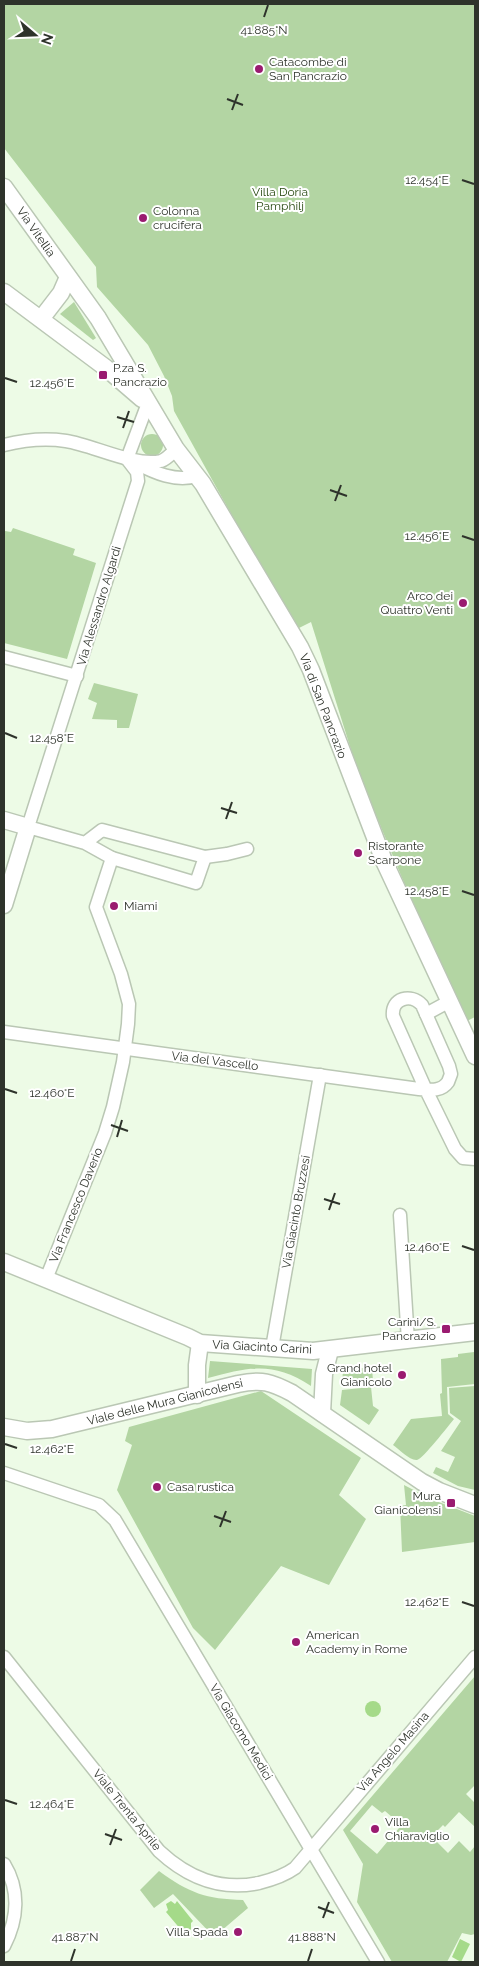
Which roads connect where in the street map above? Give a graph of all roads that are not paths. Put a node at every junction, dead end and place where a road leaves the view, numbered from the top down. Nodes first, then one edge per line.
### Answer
1 (4, 187) edge
2 (68, 277) junction
3 (4, 292) edge
4 (41, 319) junction
5 (148, 403) junction
6 (4, 444) edge
7 (176, 449) junction
8 (127, 459) junction
9 (197, 476) junction
10 (4, 657) edge
11 (76, 676) junction
12 (4, 820) edge
13 (28, 826) junction
14 (85, 843) junction
15 (246, 849) dead end
16 (205, 857) junction
17 (112, 858) junction
18 (4, 905) edge
19 (450, 1001) junction
20 (426, 1014) junction
21 (4, 1032) edge
22 (125, 1049) junction
23 (475, 1056) edge
24 (320, 1075) junction
25 (426, 1090) junction
26 (475, 1159) edge
27 (400, 1215) dead end
28 (4, 1262) edge
29 (46, 1278) junction
30 (475, 1332) edge
31 (408, 1341) junction
32 (200, 1344) junction
33 (272, 1348) junction
34 (330, 1350) junction
35 (197, 1395) junction
36 (322, 1413) junction
37 (4, 1426) edge
38 (4, 1473) edge
39 (474, 1505) edge
40 (4, 1657) edge
41 (475, 1657) edge
42 (311, 1848) junction
43 (4, 1864) edge
44 (4, 1946) edge
45 (378, 1962) edge

1 - 2 street, Via Vitellia
2 - 4 street
2 - 5 street, Via Vitellia
3 - 4 street
4 - 5 street
5 - 7 street, Via di San Pancrazio
5 - 8 street
6 - 8 street
7 - 8 street
7 - 9 street, Via di San Pancrazio
8 - 9 street
8 - 11 street, Via Alessandro Algardi
9 - 19 street, Via di San Pancrazio
10 - 11 street
11 - 13 street, Via Alessandro Algardi
12 - 13 street
13 - 14 street
13 - 18 street
14 - 16 street
14 - 17 street
15 - 16 street
16 - 17 street
17 - 22 street, Via Francesco Daverio
19 - 20 street
19 - 23 street, Via di San Pancrazio
20 - 25 street
20 - 25 street
21 - 22 street, Via del Vascello
22 - 24 street, Via del Vascello
22 - 29 street, Via Francesco Daverio
24 - 25 street, Via del Vascello
24 - 33 street, Via Giacinto Bruzzesi
25 - 26 street
27 - 31 street
28 - 29 street, Via Giacinto Carini
29 - 32 street, Via Giacinto Carini
30 - 31 street, Via Giacinto Carini
31 - 34 street, Via Giacinto Carini
32 - 33 street, Via Giacinto Carini
32 - 35 street
33 - 34 street, Via Giacinto Carini
34 - 36 street
35 - 36 street, Viale delle Mura Gianicolensi
35 - 37 street, Viale delle Mura Gianicolensi
36 - 39 street, Viale delle Mura Gianicolensi
38 - 42 street, Via Giacomo Medici
40 - 42 street, Viale Trenta Aprile
41 - 42 street, Via Angelo Masina
42 - 45 street, Via Giacomo Medici
43 - 44 street

